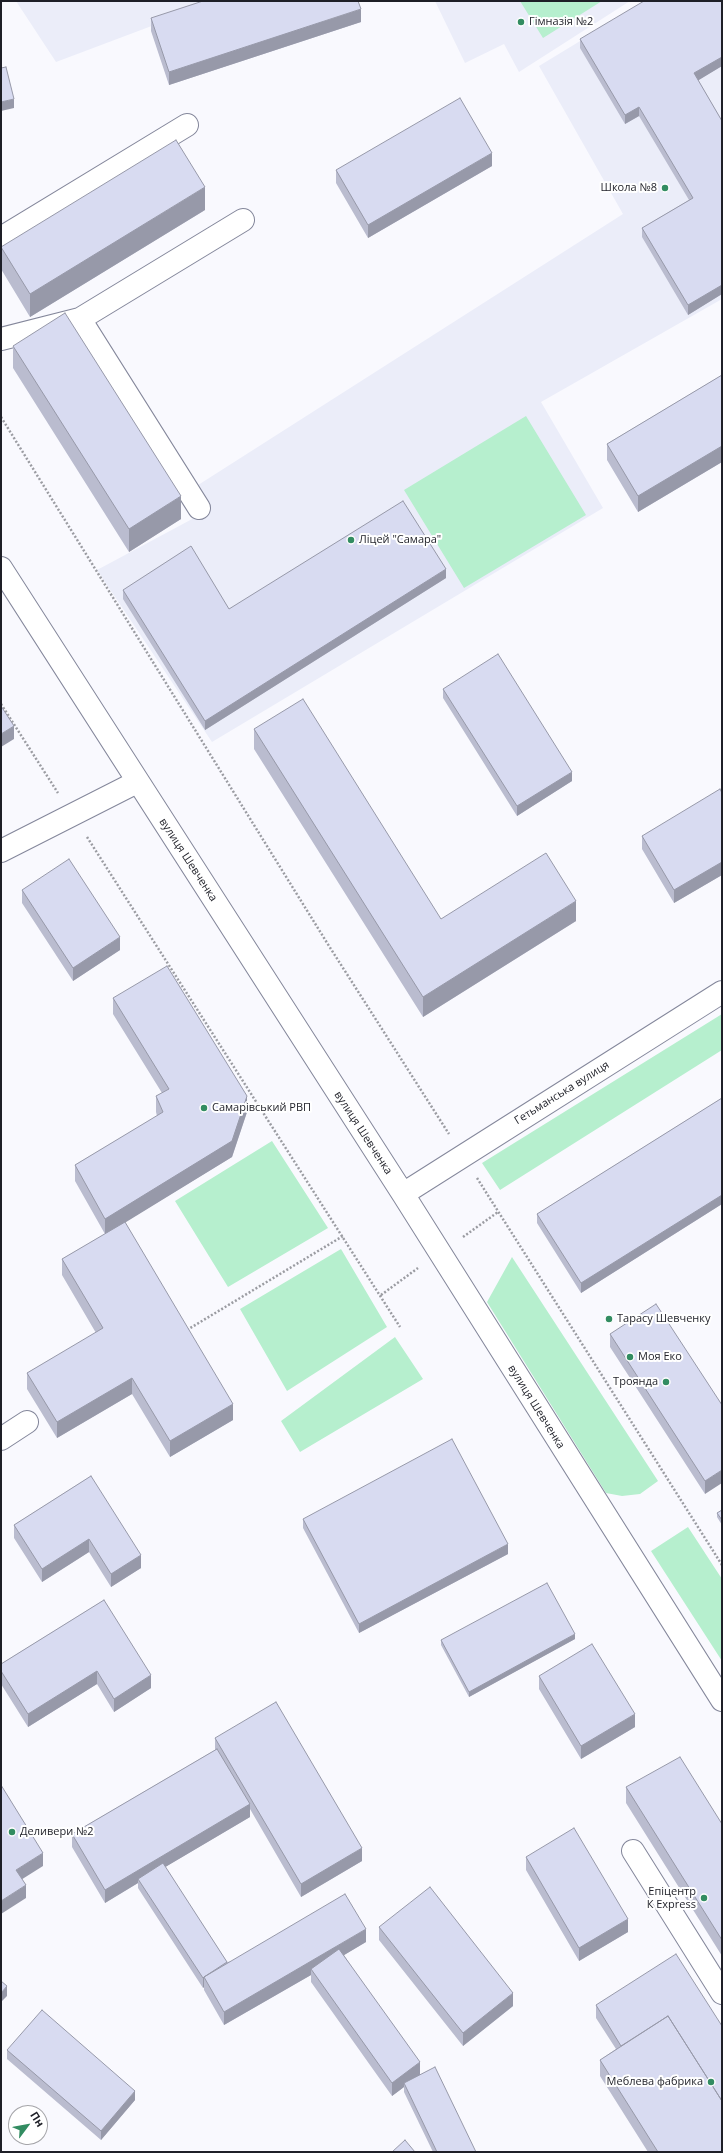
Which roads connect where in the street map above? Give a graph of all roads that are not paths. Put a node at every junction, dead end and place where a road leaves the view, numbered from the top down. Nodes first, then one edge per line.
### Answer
1 (187, 125) dead end
2 (243, 220) dead end
3 (1, 238) edge
4 (80, 319) junction
5 (1, 339) edge
6 (199, 508) dead end
7 (3, 574) edge
8 (137, 782) junction
9 (1, 851) edge
10 (722, 992) edge
11 (403, 1194) junction
12 (27, 1422) dead end
13 (1, 1439) edge
14 (722, 1700) edge
15 (633, 1851) dead end
16 (722, 1992) edge

1 - 3 street
2 - 4 street
4 - 5 street
4 - 6 street
7 - 8 street, вулиця Шевченка
8 - 9 street
8 - 11 street, вулиця Шевченка
10 - 11 street, Гетьманська вулиця
11 - 14 street, вулиця Шевченка
12 - 13 street
15 - 16 street

